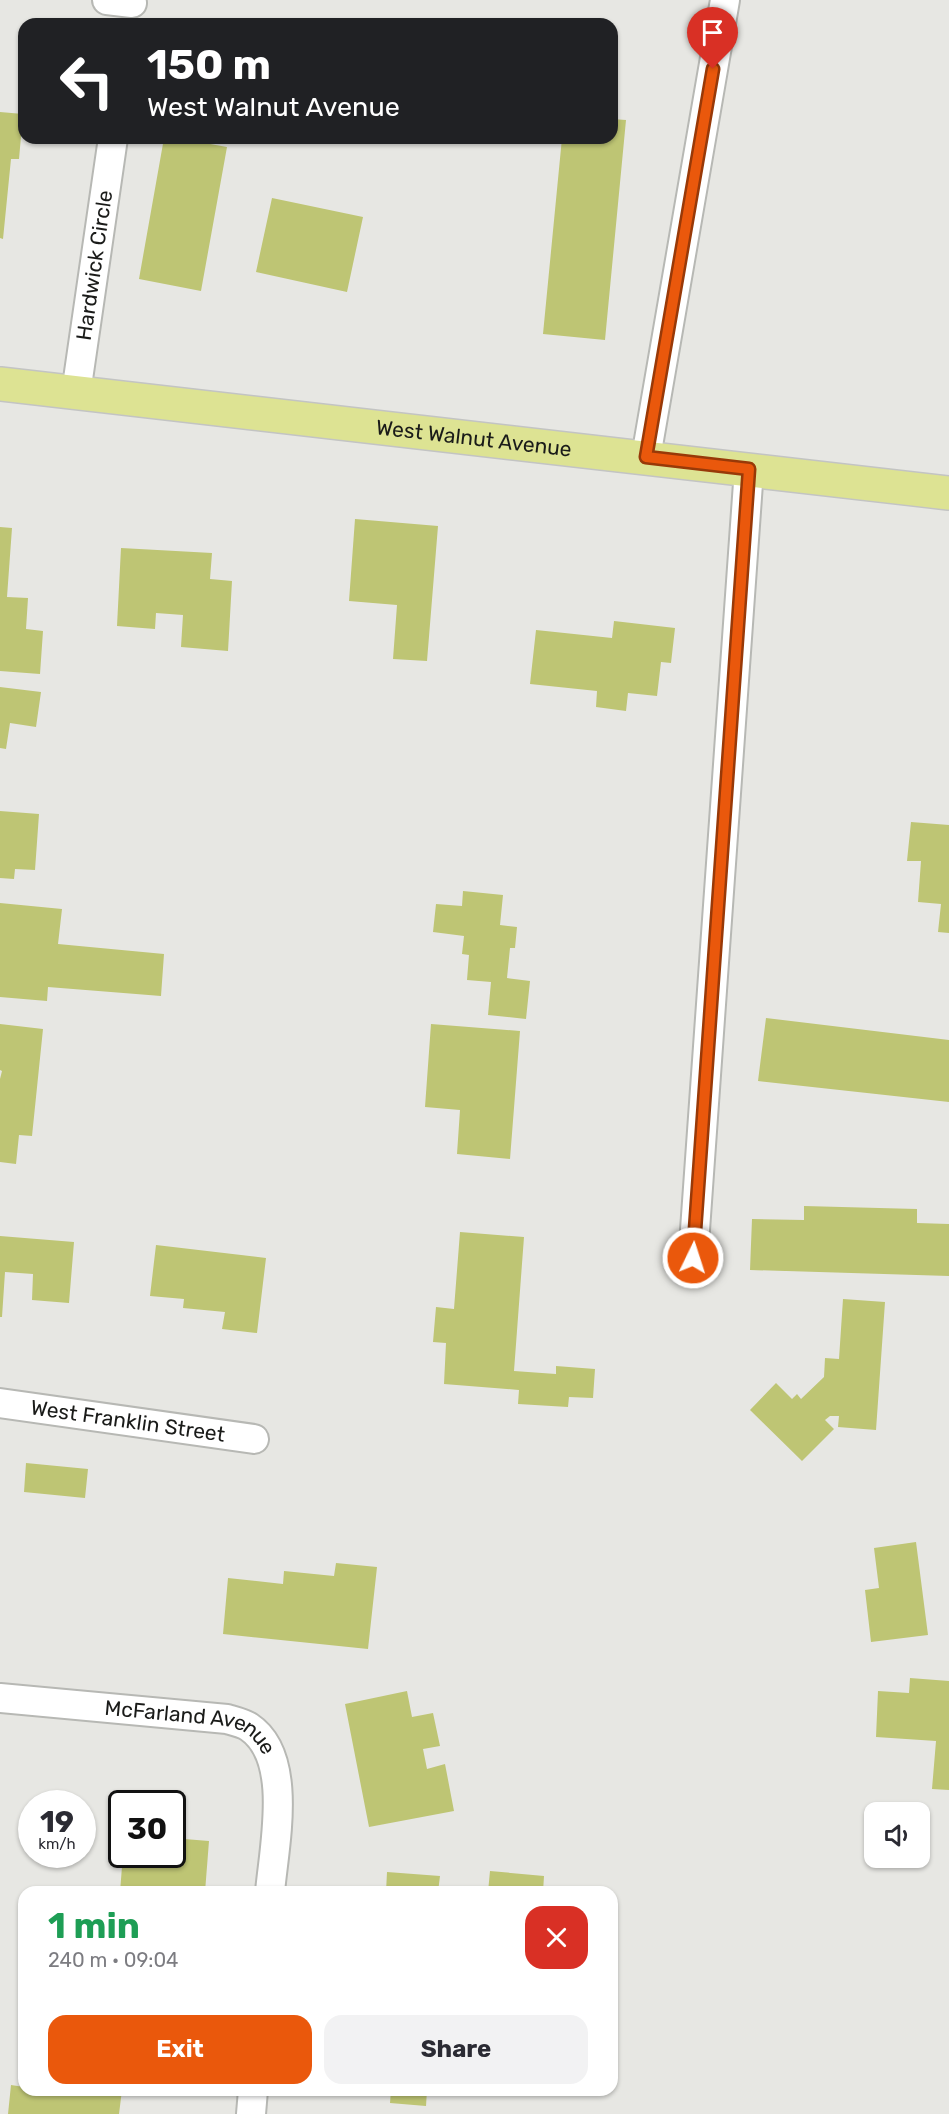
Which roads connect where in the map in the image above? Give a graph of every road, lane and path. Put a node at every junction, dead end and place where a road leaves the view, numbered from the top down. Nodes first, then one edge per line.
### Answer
1 (725, 0) edge
2 (111, 144) edge
3 (0, 384) edge
4 (76, 393) junction
5 (646, 457) junction
6 (749, 469) junction
7 (949, 493) edge
8 (693, 1258) dead end
9 (0, 1403) edge
10 (254, 1439) dead end
11 (0, 1698) edge
12 (271, 1886) edge
13 (252, 2096) edge
14 (251, 2114) edge

1 - 5 street
2 - 4 street, Hardwick Circle
3 - 4 main road, West Walnut Avenue
4 - 5 main road, West Walnut Avenue
5 - 6 main road, West Walnut Avenue
6 - 7 main road, West Walnut Avenue
6 - 8 street
9 - 10 street, West Franklin Street
11 - 12 street, McFarland Avenue
13 - 14 street

